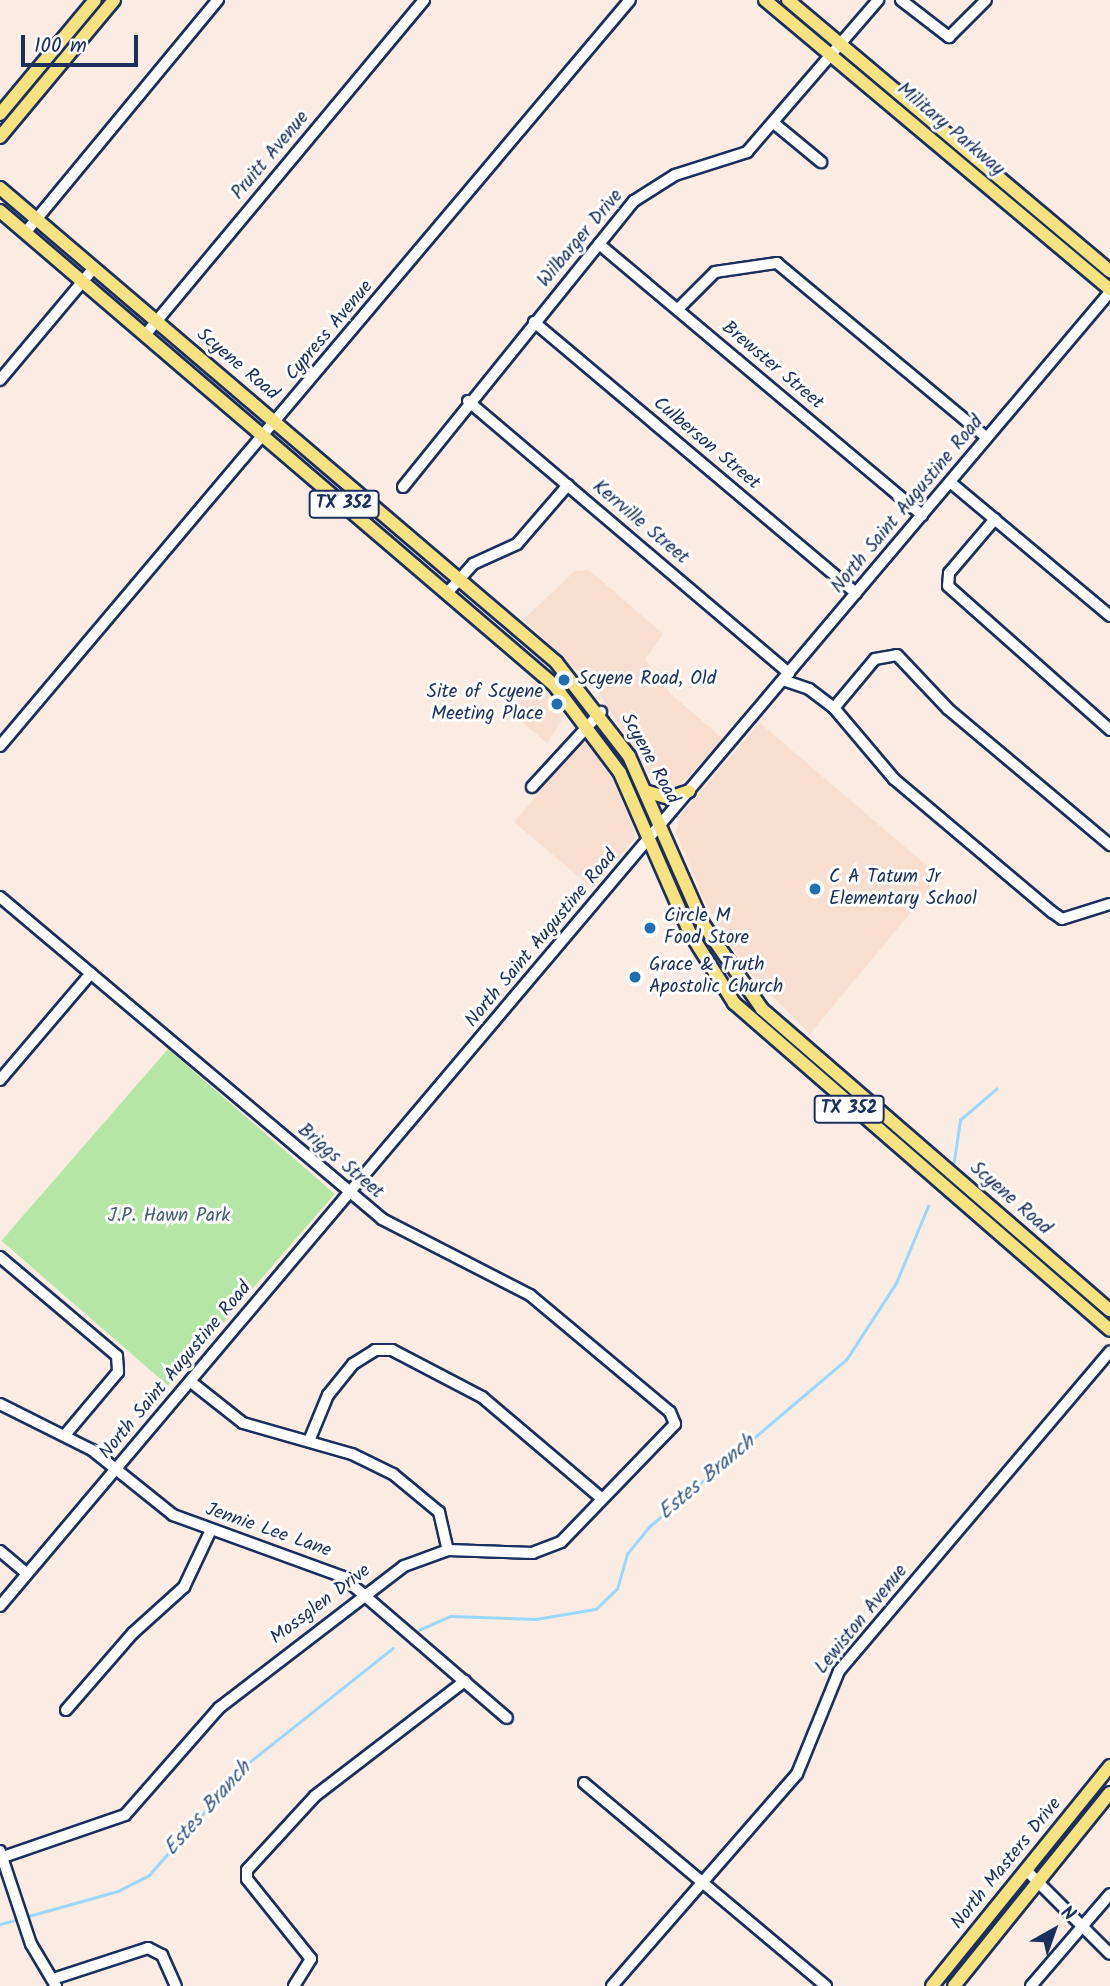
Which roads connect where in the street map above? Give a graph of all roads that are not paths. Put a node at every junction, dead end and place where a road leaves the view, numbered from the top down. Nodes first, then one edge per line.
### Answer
1 (95, 0) edge
2 (114, 0) edge
3 (218, 0) edge
4 (424, 0) edge
5 (630, 0) edge
6 (765, 0) edge
7 (788, 0) edge
8 (878, 0) edge
9 (901, 0) edge
10 (986, 0) edge
11 (841, 45) junction
12 (831, 55) junction
13 (0, 114) edge
14 (775, 124) junction
15 (0, 137) edge
16 (821, 162) dead end
17 (0, 188) edge
18 (0, 211) edge
19 (37, 219) junction
20 (26, 233) junction
21 (599, 244) junction
22 (94, 268) junction
23 (1110, 271) edge
24 (83, 282) junction
25 (1110, 291) edge
26 (678, 309) junction
27 (156, 321) junction
28 (534, 322) junction
29 (145, 335) junction
30 (0, 380) edge
31 (468, 401) junction
32 (276, 423) junction
33 (263, 435) junction
34 (987, 438) junction
35 (950, 482) junction
36 (568, 485) junction
37 (403, 487) dead end
38 (922, 515) junction
39 (995, 519) junction
40 (459, 579) junction
41 (448, 592) junction
42 (856, 593) junction
43 (1110, 615) edge
44 (786, 676) junction
45 (834, 708) junction
46 (601, 712) junction
47 (586, 723) junction
48 (1110, 730) edge
49 (0, 746) edge
50 (532, 787) dead end
51 (689, 791) junction
52 (648, 792) junction
53 (662, 824) junction
54 (650, 838) junction
55 (1110, 845) edge
56 (0, 897) edge
57 (1110, 904) edge
58 (91, 973) junction
59 (0, 1080) edge
60 (349, 1192) junction
61 (0, 1257) edge
62 (1110, 1310) edge
63 (1110, 1330) edge
64 (1110, 1352) edge
65 (191, 1382) junction
66 (0, 1404) edge
67 (675, 1423) joint
68 (65, 1435) junction
69 (309, 1441) junction
70 (116, 1470) junction
71 (601, 1498) junction
72 (210, 1532) junction
73 (448, 1550) junction
74 (0, 1551) edge
75 (27, 1574) junction
76 (364, 1594) junction
77 (0, 1606) edge
78 (465, 1681) junction
79 (66, 1710) dead end
80 (507, 1718) dead end
81 (1110, 1766) edge
82 (584, 1783) dead end
83 (1110, 1793) edge
84 (1, 1855) edge
85 (1027, 1871) junction
86 (700, 1881) junction
87 (1041, 1883) junction
88 (1110, 1894) edge
89 (1083, 1925) junction
90 (1110, 1954) edge
91 (55, 1982) edge
92 (176, 1986) edge
93 (294, 1986) edge
94 (612, 1986) edge
95 (826, 1986) edge
96 (932, 1986) edge
97 (954, 1986) edge
98 (1031, 1986) edge

1 - 13 main road
2 - 15 main road
3 - 19 street
4 - 27 street, Pruitt Avenue
5 - 32 street, Cypress Avenue
6 - 12 main road, Military Parkway
7 - 11 main road, Military Parkway
8 - 11 street, Wilbarger Drive
9 - 10 street
11 - 12 street, Wilbarger Drive
11 - 23 main road, Military Parkway
12 - 14 street, Wilbarger Drive
12 - 25 main road, Military Parkway
14 - 16 street
14 - 21 street, Wilbarger Drive
17 - 19 main road, Scyene Road / TX 352
18 - 20 main road, Scyene Road / TX 352
19 - 20 street
19 - 22 main road, Scyene Road / TX 352
20 - 24 main road, Scyene Road / TX 352
21 - 26 street, Brewster Street
21 - 28 street, Wilbarger Drive
22 - 24 street
22 - 27 main road, Scyene Road / TX 352
24 - 29 main road, Scyene Road / TX 352
24 - 30 street
25 - 34 street, North Saint Augustine Road
26 - 34 street
26 - 38 street, Brewster Street
27 - 29 street, Pruitt Avenue
27 - 32 main road, Scyene Road / TX 352
28 - 31 street, Wilbarger Drive
28 - 42 street, Culberson Street
29 - 33 main road, Scyene Road / TX 352
31 - 36 street, Kerrville Street
31 - 37 street, Wilbarger Drive
32 - 33 street, Cypress Avenue
32 - 40 main road, Scyene Road / TX 352
33 - 41 main road, Scyene Road / TX 352
33 - 49 street, Cypress Avenue
34 - 35 street, North Saint Augustine Road
35 - 38 street, North Saint Augustine Road
35 - 39 street
36 - 40 street
36 - 44 street, Kerrville Street
38 - 42 street, North Saint Augustine Road
39 - 43 street
39 - 48 street
40 - 41 street
40 - 46 main road, Scyene Road / TX 352
41 - 47 main road, Scyene Road / TX 352
42 - 44 street, North Saint Augustine Road
44 - 45 street, Kerrville Street
44 - 51 street, North Saint Augustine Road
45 - 55 street
45 - 57 street, Kerrville Street
46 - 47 street
46 - 52 main road, Scyene Road / TX 352
47 - 50 street
47 - 54 main road, Scyene Road / TX 352
51 - 52 main road
51 - 53 street, North Saint Augustine Road
52 - 53 main road, Scyene Road / TX 352
53 - 54 street, North Saint Augustine Road
53 - 62 main road, Scyene Road / TX 352
54 - 60 street, North Saint Augustine Road
54 - 63 main road, Scyene Road / TX 352
56 - 58 street, Briggs Street
58 - 59 street
58 - 60 street, Briggs Street
60 - 65 street, North Saint Augustine Road
60 - 67 street, Briggs Street
61 - 68 street
64 - 86 street, Lewiston Avenue
65 - 69 street
65 - 70 street, North Saint Augustine Road
66 - 68 street, Jennie Lee Lane
67 - 71 street, Mossglen Drive
68 - 70 street, Jennie Lee Lane
69 - 71 street
69 - 73 street
70 - 72 street, Jennie Lee Lane
70 - 75 street, North Saint Augustine Road
71 - 73 street, Mossglen Drive
72 - 76 street, Jennie Lee Lane
72 - 79 street
73 - 76 street, Mossglen Drive
74 - 75 street
75 - 77 street, North Saint Augustine Road
76 - 78 street, Jennie Lee Lane
76 - 84 street, Mossglen Drive
78 - 80 street, Jennie Lee Lane
78 - 93 street
81 - 85 main road, North Masters Drive
82 - 86 street
83 - 87 main road, North Masters Drive
84 - 91 street
85 - 87 street
85 - 96 main road, North Masters Drive
86 - 94 street, Lewiston Avenue
86 - 95 street
87 - 89 street
87 - 97 main road, North Masters Drive
88 - 89 street
89 - 90 street
89 - 98 street
91 - 92 street

